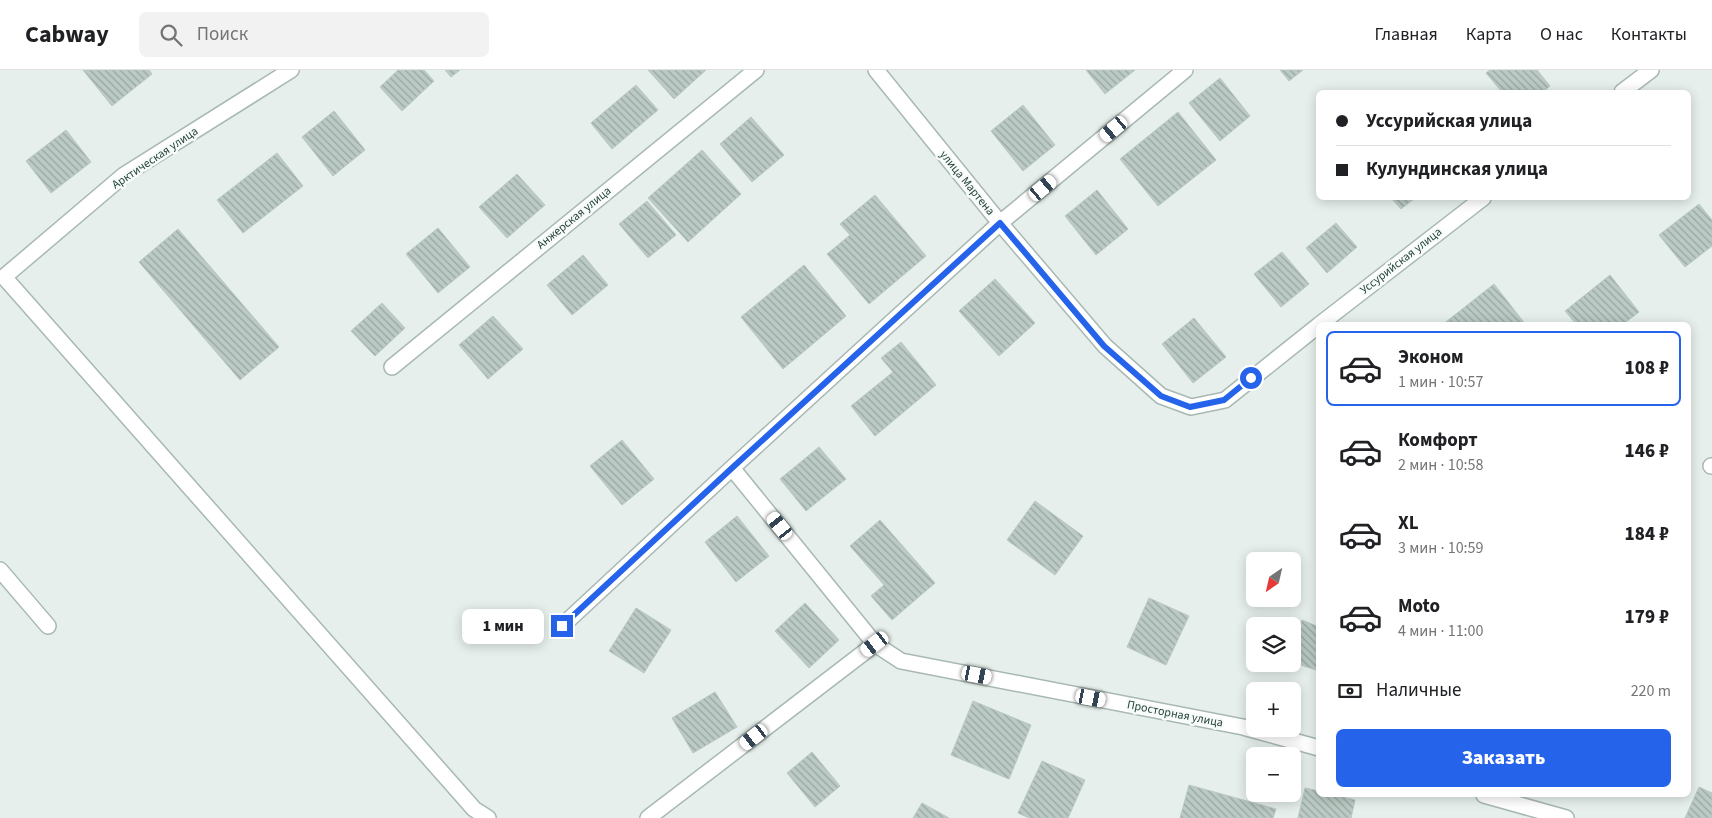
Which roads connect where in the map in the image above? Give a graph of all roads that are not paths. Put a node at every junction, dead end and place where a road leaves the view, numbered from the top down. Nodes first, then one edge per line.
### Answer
1 (291, 70) edge
2 (756, 70) edge
3 (876, 70) edge
4 (1185, 70) edge
5 (1651, 70) edge
6 (1625, 90) edge
7 (1481, 200) edge
8 (1000, 223) junction
9 (2, 279) edge
10 (1323, 322) edge
11 (1316, 327) edge
12 (392, 367) dead end
13 (1224, 400) joint
14 (732, 468) junction
15 (0, 570) edge
16 (48, 626) dead end
17 (562, 626) dead end
18 (875, 644) junction
19 (1316, 747) edge
20 (1491, 797) edge
21 (488, 818) edge
22 (648, 818) edge
23 (1566, 818) edge

1 - 9 street, Арктическая улица
2 - 12 street, Анжерская улица
3 - 8 street, улица Мартена
4 - 8 street
5 - 6 street
7 - 10 street, Уссурийская улица
8 - 13 street, улица Мартена
8 - 14 street
9 - 21 street
11 - 13 street, Уссурийская улица
14 - 17 street
14 - 18 street, Просторная улица
15 - 16 street
18 - 19 street, Просторная улица
18 - 22 street
20 - 23 street

